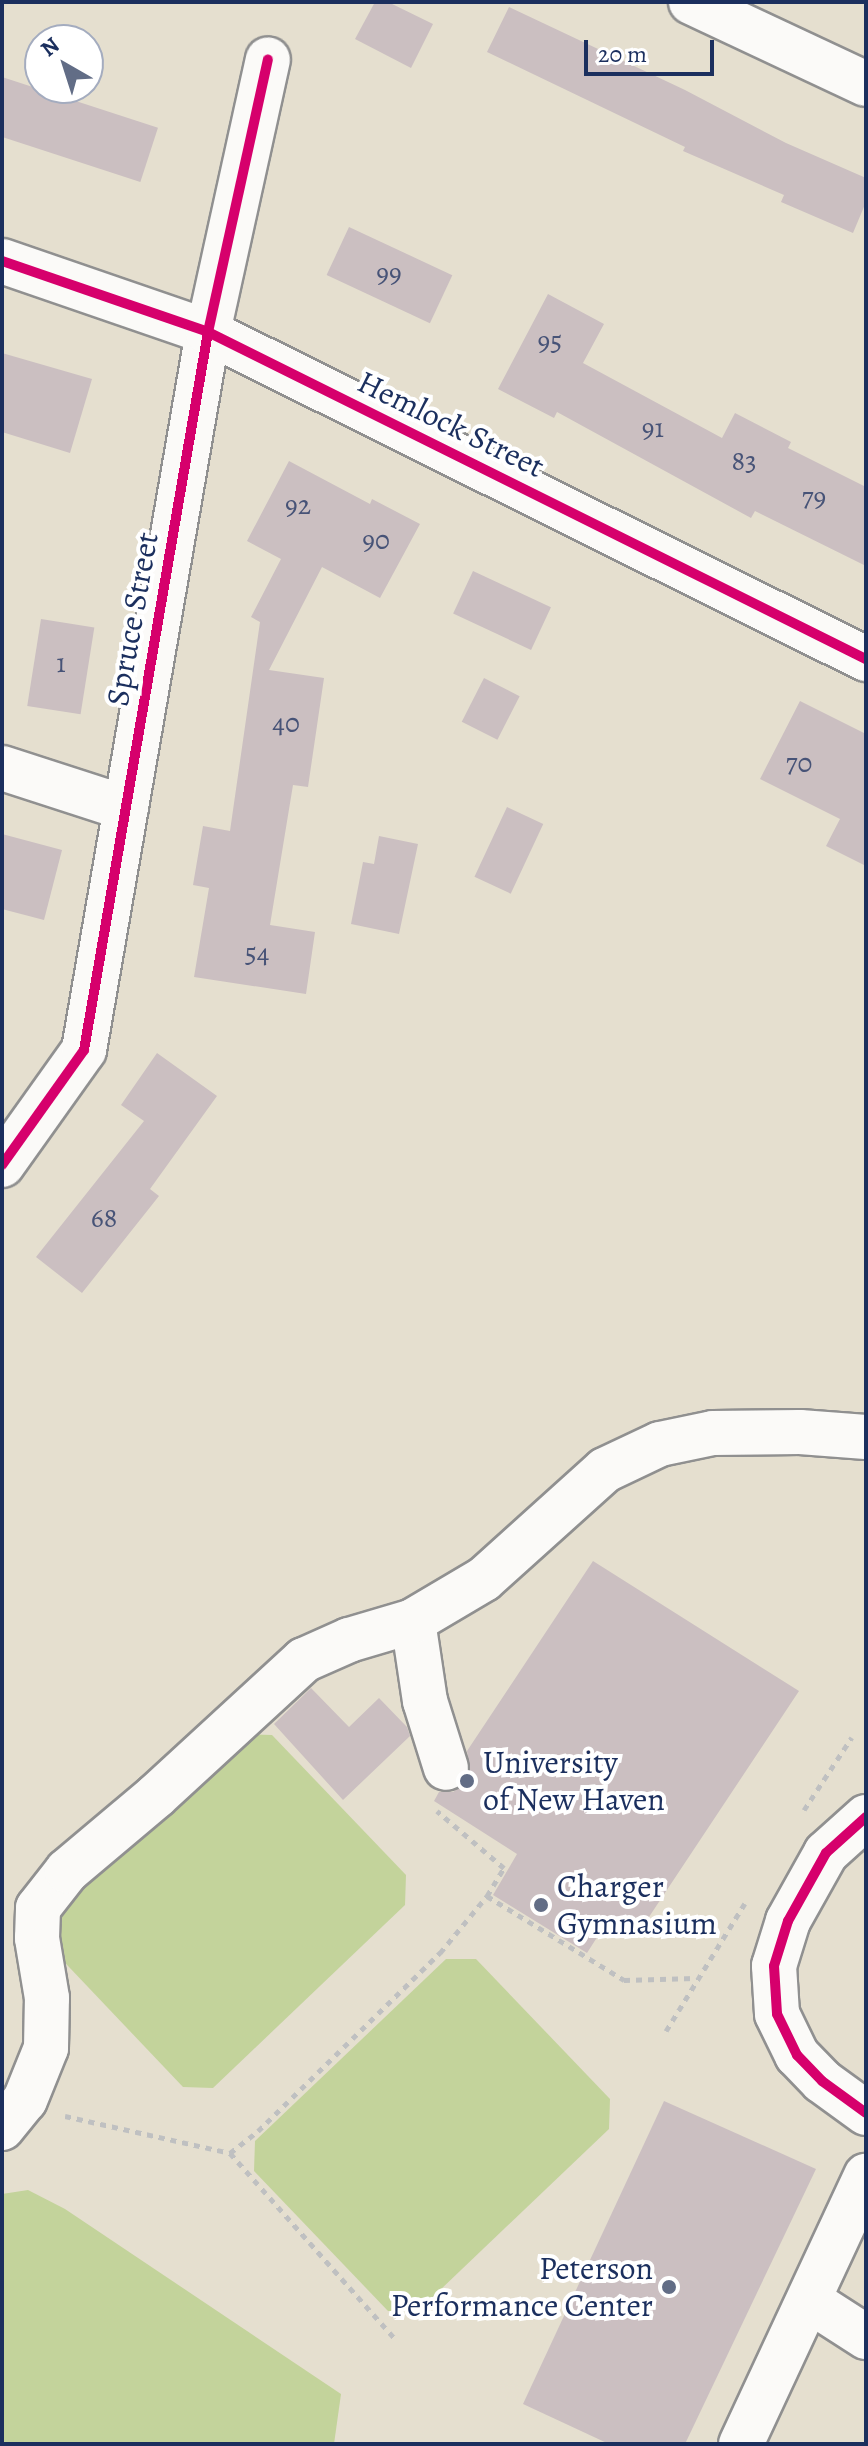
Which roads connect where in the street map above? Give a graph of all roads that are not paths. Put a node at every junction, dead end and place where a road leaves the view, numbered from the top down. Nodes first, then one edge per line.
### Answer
1 (691, 2) edge
2 (268, 60) dead end
3 (866, 84) edge
4 (2, 261) edge
5 (208, 332) junction
6 (866, 659) edge
7 (2, 768) edge
8 (126, 808) junction
9 (2, 1165) edge
10 (866, 1437) edge
11 (413, 1621) junction
12 (446, 1768) road end
13 (866, 1817) edge
14 (866, 2113) edge
15 (13, 2114) edge
16 (866, 2176) edge
17 (810, 2301) junction
18 (866, 2337) edge
19 (741, 2444) edge

1 - 3 street
2 - 5 street, Spruce Street
4 - 5 street, Hemlock Street
5 - 6 street, Hemlock Street
5 - 8 street, Spruce Street
7 - 8 street
8 - 9 street, Spruce Street
10 - 11 street
11 - 12 street
11 - 15 street
13 - 14 street
16 - 17 street
17 - 18 street
17 - 19 street

